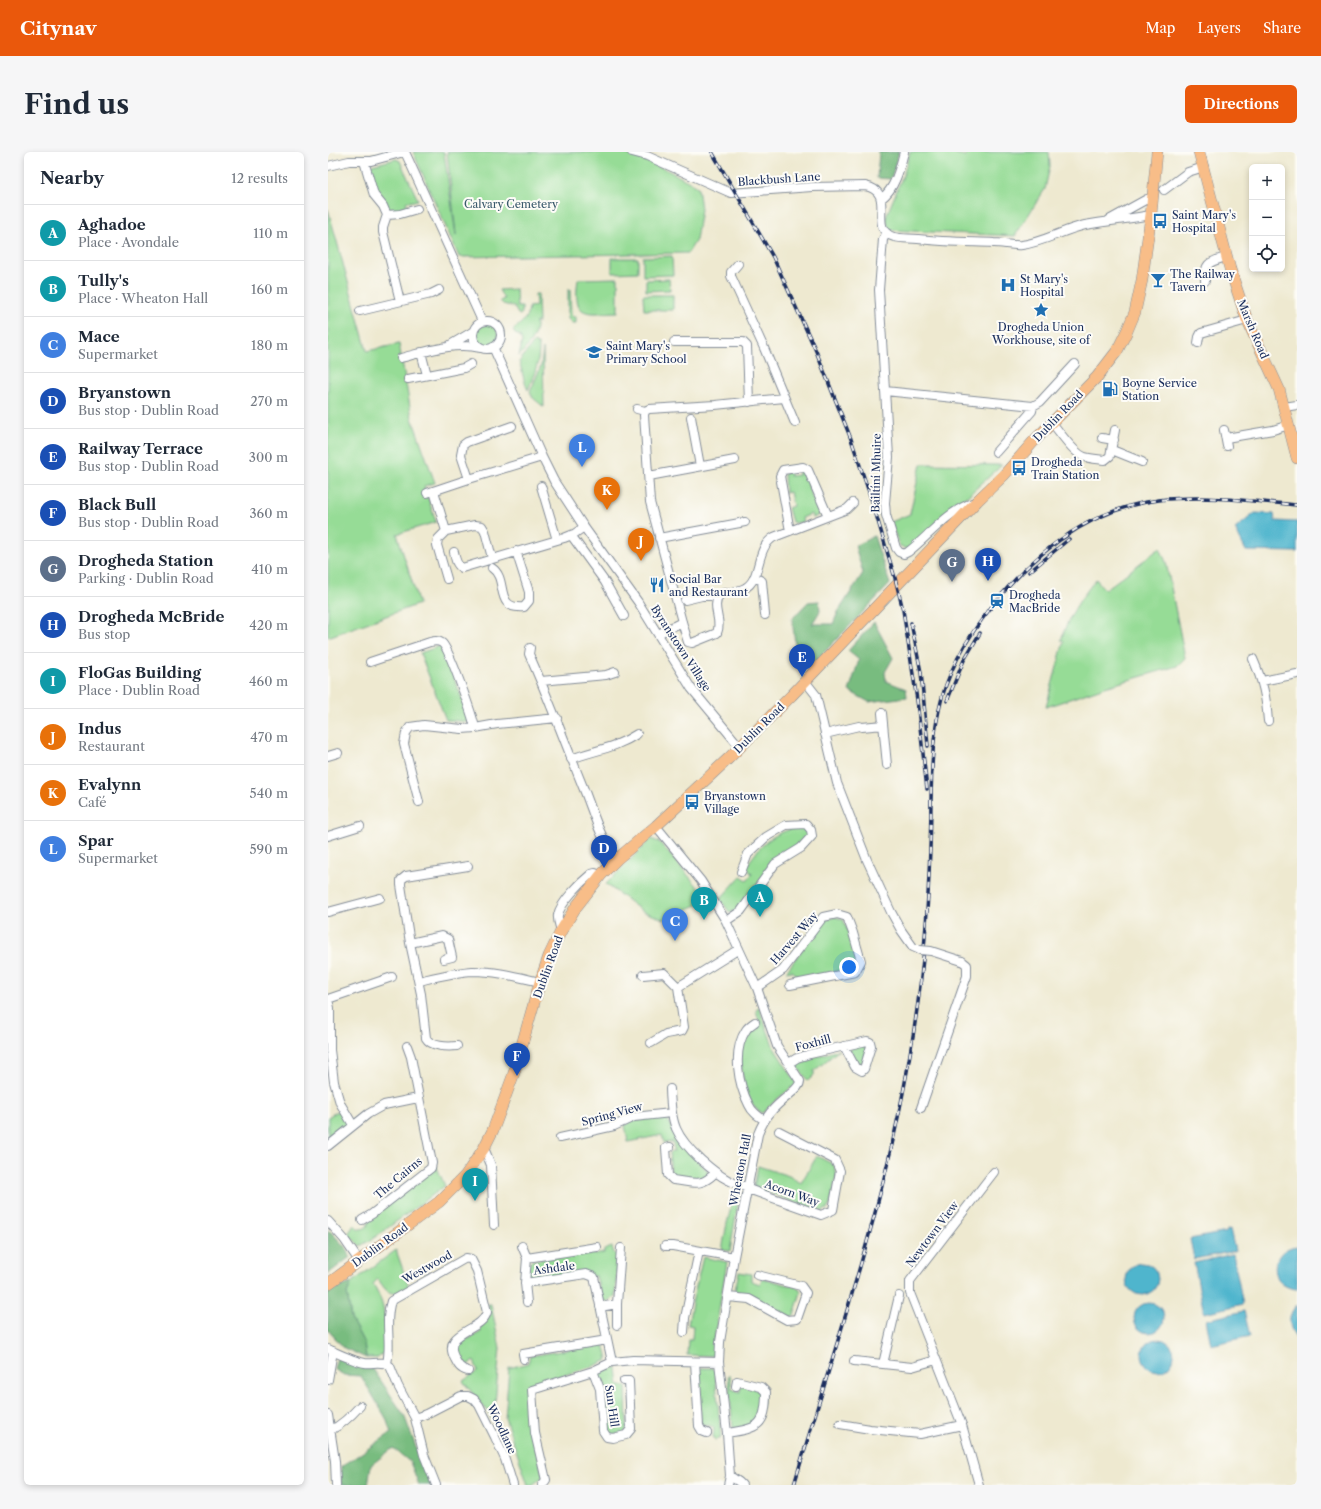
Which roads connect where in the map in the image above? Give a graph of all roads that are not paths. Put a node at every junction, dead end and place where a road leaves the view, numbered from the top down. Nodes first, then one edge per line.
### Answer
1 (405, 152) edge
2 (632, 152) edge
3 (904, 152) edge
4 (1157, 152) edge
5 (1199, 152) edge
6 (364, 161) junction
7 (328, 166) edge
8 (1204, 167) junction
9 (1164, 190) dead end
10 (1147, 199) dead end
11 (881, 200) junction
12 (417, 209) dead end
13 (387, 215) junction
14 (1151, 215) junction
15 (1104, 223) junction
16 (887, 233) junction
17 (1226, 256) junction
18 (738, 264) dead end
19 (1205, 281) dead end
20 (439, 290) dead end
21 (400, 301) junction
22 (360, 311) dead end
23 (1247, 320) junction
24 (482, 321) junction
25 (472, 332) junction
26 (674, 342) dead end
27 (1198, 343) dead end
28 (448, 346) junction
29 (493, 347) junction
30 (481, 348) junction
31 (421, 352) junction
32 (401, 358) dead end
33 (471, 364) dead end
34 (1075, 364) dead end
35 (427, 375) junction
36 (408, 379) dead end
37 (885, 391) junction
38 (784, 398) junction
39 (749, 402) junction
40 (1297, 405) edge
41 (1033, 406) junction
42 (1284, 407) junction
43 (691, 417) dead end
44 (795, 423) dead end
45 (1052, 423) junction
46 (1289, 425) junction
47 (512, 426) dead end
48 (1115, 430) dead end
49 (1102, 438) dead end
50 (1226, 438) dead end
51 (1114, 440) junction
52 (1112, 450) junction
53 (996, 452) dead end
54 (542, 457) junction
55 (1297, 458) edge
56 (735, 460) dead end
57 (1142, 462) dead end
58 (700, 466) junction
59 (649, 476) junction
60 (469, 479) junction
61 (541, 486) dead end
62 (977, 501) junction
63 (853, 503) dead end
64 (828, 516) junction
65 (745, 522) dead end
66 (584, 527) junction
67 (446, 531) junction
68 (790, 531) junction
69 (571, 535) junction
70 (659, 538) junction
71 (557, 540) junction
72 (516, 551) junction
73 (454, 552) dead end
74 (492, 558) junction
75 (492, 568) dead end
76 (754, 577) junction
77 (447, 579) dead end
78 (718, 596) junction
79 (685, 600) dead end
80 (765, 615) dead end
81 (624, 616) dead end
82 (682, 622) junction
83 (658, 634) junction
84 (530, 648) dead end
85 (1253, 659) dead end
86 (370, 662) dead end
87 (615, 672) dead end
88 (1297, 674) edge
89 (541, 681) junction
90 (805, 681) junction
91 (1262, 681) junction
92 (882, 713) dead end
93 (556, 718) junction
94 (1268, 721) dead end
95 (883, 725) junction
96 (475, 728) junction
97 (637, 734) dead end
98 (825, 734) junction
99 (740, 747) junction
100 (338, 753) dead end
101 (328, 756) edge
102 (571, 758) junction
103 (887, 766) dead end
104 (419, 802) dead end
105 (360, 826) dead end
106 (656, 826) junction
107 (328, 836) edge
108 (616, 859) junction
109 (468, 866) dead end
110 (741, 872) dead end
111 (380, 898) dead end
112 (328, 912) edge
113 (726, 921) junction
114 (410, 943) junction
115 (739, 950) junction
116 (444, 959) dead end
117 (643, 975) dead end
118 (392, 977) dead end
119 (418, 981) junction
120 (540, 982) junction
121 (790, 985) dead end
122 (678, 987) junction
123 (756, 988) junction
124 (328, 1000) edge
125 (755, 1022) dead end
126 (651, 1043) dead end
127 (407, 1046) dead end
128 (457, 1046) dead end
129 (844, 1046) dead end
130 (789, 1063) junction
131 (670, 1089) dead end
132 (418, 1098) junction
133 (921, 1108) dead end
134 (670, 1113) junction
135 (764, 1120) junction
136 (353, 1125) junction
137 (779, 1131) dead end
138 (560, 1138) dead end
139 (328, 1146) edge
140 (670, 1147) dead end
141 (484, 1148) junction
142 (994, 1172) dead end
143 (715, 1173) junction
144 (748, 1188) junction
145 (362, 1220) dead end
146 (328, 1221) edge
147 (494, 1225) dead end
148 (522, 1246) dead end
149 (665, 1246) dead end
150 (597, 1248) dead end
151 (621, 1248) dead end
152 (699, 1251) junction
153 (734, 1257) junction
154 (527, 1258) junction
155 (359, 1261) junction
156 (756, 1275) dead end
157 (525, 1283) junction
158 (328, 1284) edge
159 (899, 1296) dead end
160 (728, 1297) junction
161 (527, 1302) dead end
162 (617, 1304) junction
163 (600, 1307) junction
164 (617, 1326) dead end
165 (684, 1332) dead end
166 (607, 1340) junction
167 (330, 1350) edge
168 (524, 1359) dead end
169 (936, 1360) junction
170 (854, 1361) dead end
171 (612, 1362) junction
172 (695, 1362) junction
173 (719, 1362) junction
174 (388, 1363) junction
175 (883, 1364) junction
176 (468, 1371) dead end
177 (593, 1371) junction
178 (328, 1380) edge
179 (624, 1381) dead end
180 (736, 1386) dead end
181 (360, 1406) dead end
182 (328, 1415) edge
183 (415, 1418) junction
184 (840, 1424) dead end
185 (962, 1425) junction
186 (330, 1430) junction
187 (727, 1432) junction
188 (707, 1433) dead end
189 (730, 1476) junction
190 (336, 1485) edge
191 (436, 1485) edge
192 (513, 1485) edge
193 (542, 1485) edge
194 (728, 1485) edge
195 (742, 1485) edge
196 (979, 1485) edge

1 - 6 street
1 - 24 street
2 - 11 street, Blackbush Lane
3 - 11 street
4 - 14 main road, Dublin Road
5 - 8 main road, Marsh Road
6 - 7 street
6 - 13 street
8 - 9 street
8 - 17 main road, Marsh Road
10 - 15 street
11 - 16 street
12 - 13 street
13 - 21 street
14 - 15 street
14 - 45 main road, Dublin Road
15 - 16 street
16 - 37 street, Bailtíní Mhuire
17 - 19 street
17 - 23 main road, Marsh Road
18 - 38 street
20 - 21 street
21 - 22 street
23 - 27 street
23 - 42 main road, Marsh Road
24 - 25 street
24 - 29 street
25 - 28 street
25 - 30 street
26 - 39 street
28 - 30 street
28 - 31 street
29 - 30 street
29 - 54 street, Byranstown Village
31 - 32 street
31 - 35 street
33 - 35 street
34 - 41 street
35 - 36 street
37 - 41 street
37 - 62 street, Bailtíní Mhuire
38 - 39 street
38 - 44 street
39 - 59 street
40 - 42 street
41 - 53 street
42 - 46 main road, Marsh Road
43 - 58 street
45 - 52 street
45 - 62 main road, Dublin Road
46 - 50 street
46 - 55 main road, Marsh Road
47 - 60 street
48 - 51 street
49 - 51 street
51 - 52 street
52 - 57 street
54 - 60 street
54 - 66 street, Byranstown Village
56 - 58 street
58 - 59 street
59 - 70 street
60 - 67 street
61 - 71 street
62 - 90 main road, Dublin Road
63 - 64 street
64 - 68 street
64 - 68 street
65 - 70 street
66 - 69 street
66 - 83 street, Byranstown Village
67 - 74 street
67 - 77 street
68 - 76 street
69 - 71 street
69 - 81 street
70 - 82 street
71 - 72 street
72 - 74 street
72 - 75 street
73 - 74 street
76 - 78 street
76 - 80 street
78 - 79 street
78 - 82 street
82 - 83 street
83 - 99 street, Byranstown Village
84 - 89 street
85 - 91 street
86 - 96 street
87 - 89 street
88 - 91 street
89 - 93 street
90 - 98 street
90 - 99 main road, Dublin Road
91 - 94 street
92 - 95 street
93 - 96 street
93 - 102 street
95 - 98 street
95 - 103 street
96 - 104 street
97 - 102 street
98 - 133 street, bridge
99 - 106 main road, Dublin Road
100 - 101 street
102 - 108 street
105 - 107 street
106 - 108 main road, Dublin Road
106 - 113 street, Wheaton Hall
108 - 120 main road, Dublin Road
109 - 114 street
110 - 113 street
111 - 112 street
113 - 115 street, Wheaton Hall
114 - 116 street
114 - 119 street
115 - 122 street
115 - 123 street, Wheaton Hall
117 - 122 street
118 - 124 street
119 - 120 street
119 - 128 street
120 - 141 main road, Dublin Road
121 - 123 street, Harvest Way
122 - 126 street
123 - 130 street, Wheaton Hall
124 - 136 street
125 - 135 street
127 - 132 street, The Cairns
129 - 130 street, Foxhill
130 - 135 street, Wheaton Hall
131 - 134 street
132 - 136 street
132 - 145 street, The Cairns
134 - 138 street, Spring View
134 - 143 street
135 - 144 street, Wheaton Hall
136 - 139 street
137 - 144 street, Acorn Way
140 - 143 street
141 - 147 street
141 - 155 main road, Dublin Road
142 - 169 street, Newtown View
143 - 144 street
144 - 153 street, Wheaton Hall
146 - 155 street
148 - 154 street
149 - 152 street
150 - 154 street, Ashdale
151 - 162 street
152 - 153 street
152 - 165 street
153 - 160 street, Wheaton Hall
154 - 157 street, Ashdale
155 - 158 main road, Dublin Road
156 - 160 street
157 - 161 street
157 - 163 street, Ashdale
159 - 175 street
160 - 173 street, Wheaton Hall
162 - 163 street
162 - 164 street
163 - 166 street, Ashdale
166 - 168 street
166 - 171 street, Ashdale
167 - 174 street
167 - 178 street
169 - 175 street
169 - 185 street, Newtown View
170 - 175 street
171 - 172 street
171 - 177 street
172 - 173 street
172 - 188 street
173 - 187 street, Wheaton Hall
174 - 176 street, Westwood
174 - 183 street
177 - 179 street, Sun Hill
177 - 193 street
180 - 187 street
181 - 186 street
182 - 186 street
183 - 191 street
183 - 192 street, Woodlane
184 - 185 street
185 - 196 street, Newtown View
186 - 190 street
187 - 189 street, Wheaton Hall
189 - 194 street, Wheaton Hall
189 - 195 street

